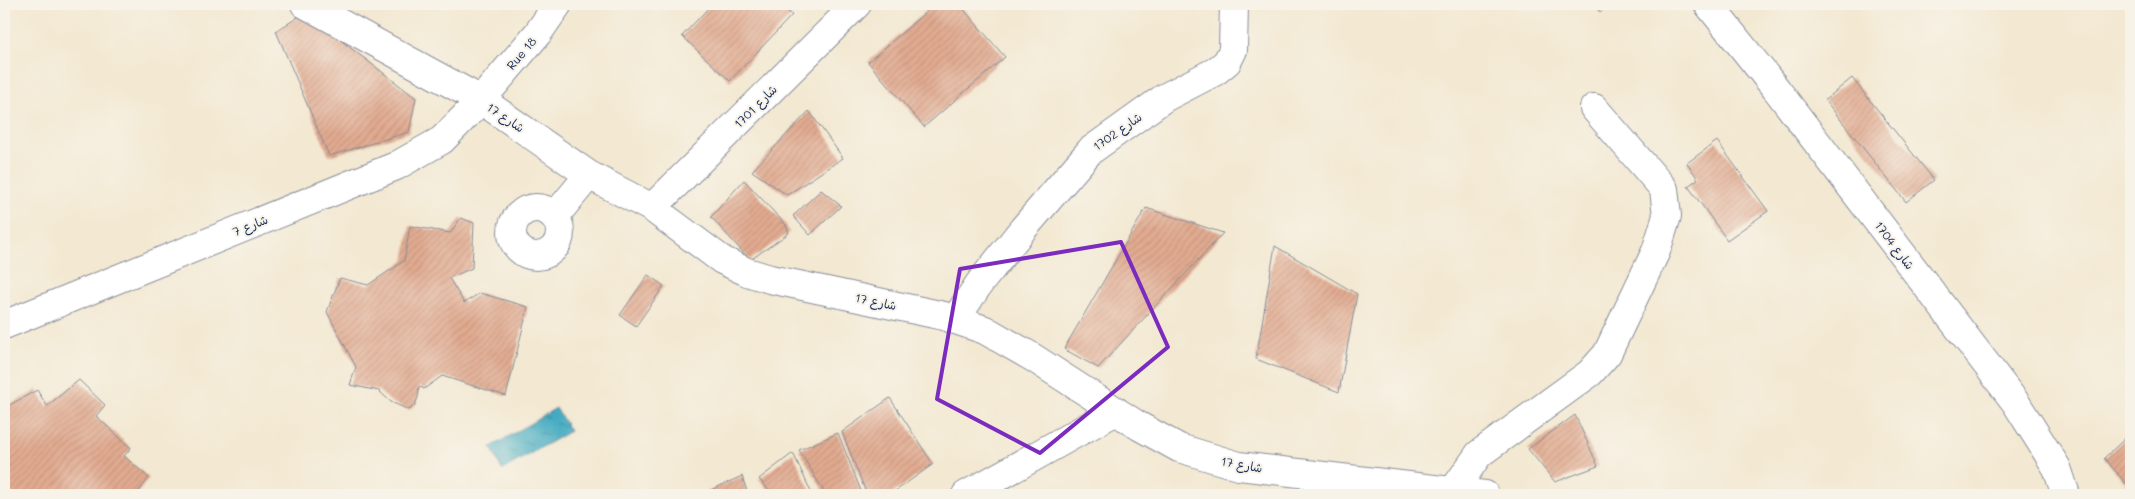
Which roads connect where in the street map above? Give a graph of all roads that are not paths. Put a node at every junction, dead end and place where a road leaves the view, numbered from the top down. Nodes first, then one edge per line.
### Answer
1 (305, 4) edge
2 (558, 4) edge
3 (857, 4) edge
4 (1234, 4) edge
5 (1708, 4) edge
6 (482, 100) junction
7 (1594, 108) dead end
8 (589, 175) junction
9 (652, 208) junction
10 (555, 216) dead end
11 (955, 320) junction
12 (4, 325) edge
13 (1116, 410) junction
14 (1453, 491) junction
15 (966, 495) edge
16 (1485, 495) edge
17 (2066, 495) edge

1 - 6 street, شارع 17
2 - 6 street, Rue 18
3 - 9 street, شارع 1701
4 - 11 street, شارع 1702
5 - 17 street, شارع 1704
6 - 8 street, شارع 17
6 - 12 street, شارع 7
7 - 14 street
8 - 9 street, شارع 17
8 - 10 street
9 - 11 street, شارع 17
11 - 13 street, شارع 17
13 - 14 street, شارع 17
13 - 15 street
14 - 16 street, شارع 17

